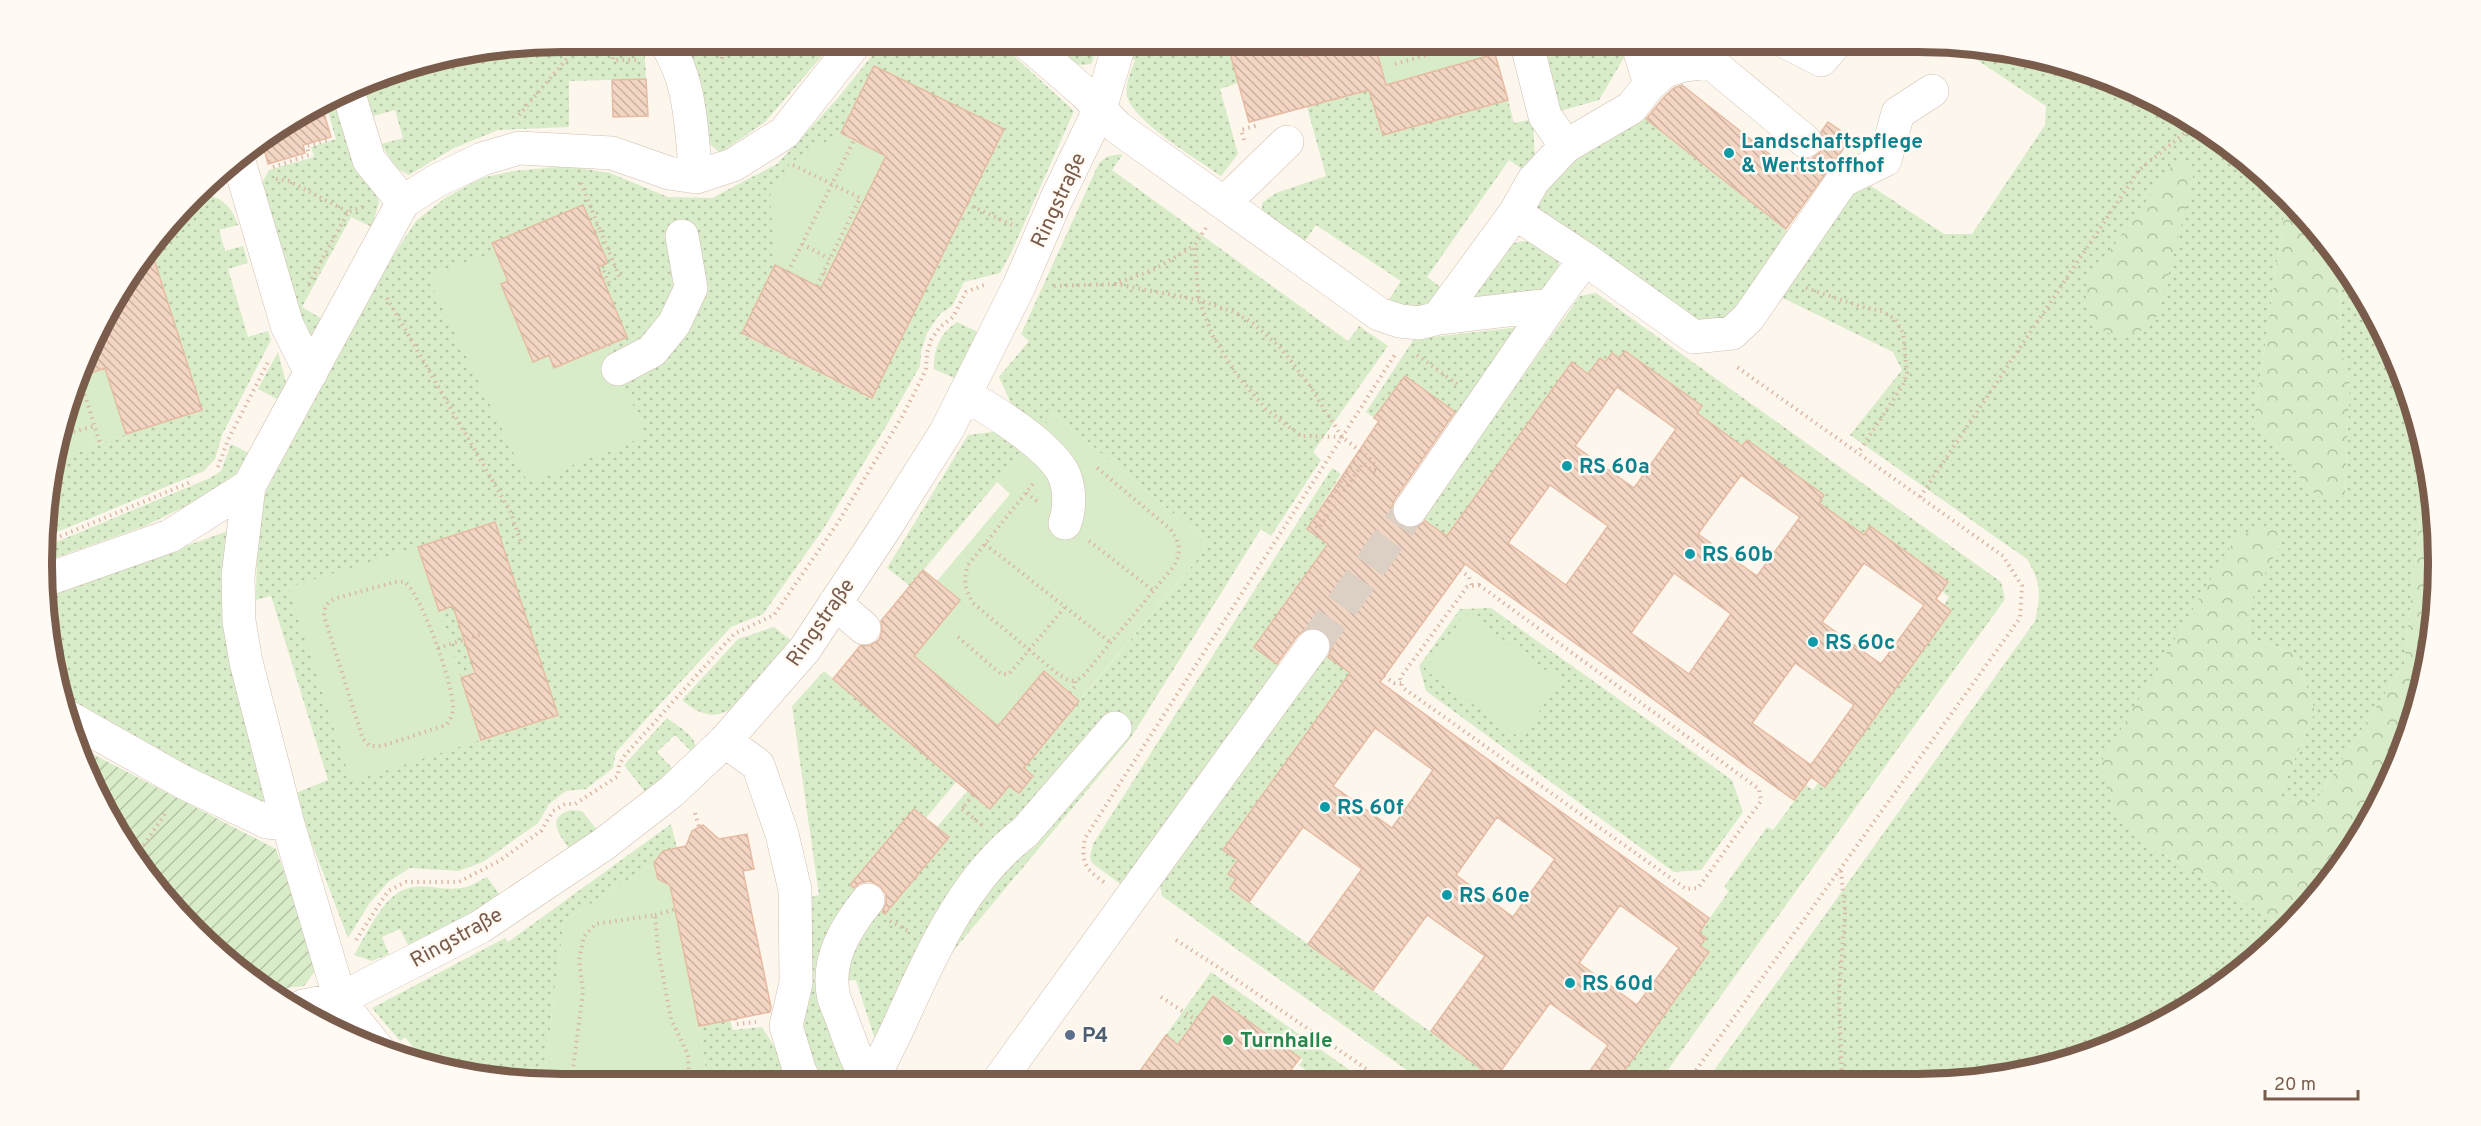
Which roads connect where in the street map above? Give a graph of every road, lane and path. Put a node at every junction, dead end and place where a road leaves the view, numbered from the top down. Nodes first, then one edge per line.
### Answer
1 (573, 52) edge
2 (671, 52) edge
3 (722, 52) edge
4 (848, 52) edge
5 (1038, 52) edge
6 (1117, 52) edge
7 (1437, 52) edge
8 (1529, 52) edge
9 (1640, 52) edge
10 (1805, 52) edge
11 (1828, 52) edge
12 (1700, 53) edge
13 (722, 61) dead end
14 (1395, 64) dead end
15 (1650, 84) junction
16 (1932, 91) dead end
17 (350, 99) edge
18 (1100, 109) junction
19 (513, 123) dead end
20 (2188, 130) edge
21 (1274, 133) joint
22 (334, 138) dead end
23 (854, 140) dead end
24 (1805, 141) dead end
25 (1566, 146) junction
26 (1246, 149) dead end
27 (790, 163) dead end
28 (242, 170) edge
29 (696, 177) junction
30 (832, 184) junction
31 (399, 196) junction
32 (1224, 203) junction
33 (967, 204) dead end
34 (348, 212) junction
35 (1515, 213) junction
36 (1020, 229) dead end
37 (595, 232) dead end
38 (682, 236) dead end
39 (802, 244) junction
40 (1194, 246) junction
41 (830, 259) junction
42 (1584, 260) junction
43 (367, 265) junction
44 (599, 270) dead end
45 (788, 272) dead end
46 (1779, 273) junction
47 (620, 278) dead end
48 (609, 283) dead end
49 (990, 284) dead end
50 (1115, 284) junction
51 (817, 286) dead end
52 (1044, 286) dead end
53 (1198, 300) junction
54 (1551, 305) junction
55 (1438, 318) junction
56 (287, 325) junction
57 (1401, 333) junction
58 (1694, 337) junction
59 (618, 369) dead end
60 (311, 373) junction
61 (1463, 389) dead end
62 (83, 390) edge
63 (964, 395) junction
64 (95, 426) junction
65 (70, 433) edge
66 (1342, 437) junction
67 (100, 443) dead end
68 (1360, 451) junction
69 (1858, 453) junction
70 (1056, 462) junction
71 (210, 474) dead end
72 (194, 481) dead end
73 (249, 486) junction
74 (1920, 497) junction
75 (1410, 510) tunnel mouth
76 (1065, 523) dead end
77 (53, 539) edge
78 (521, 542) dead end
79 (985, 544) junction
80 (1460, 570) dead end
81 (53, 577) edge
82 (1472, 586) junction
83 (835, 603) junction
84 (1065, 607) junction
85 (864, 628) dead end
86 (482, 634) dead end
87 (958, 637) dead end
88 (1111, 643) junction
89 (1313, 646) tunnel mouth
90 (438, 648) junction
91 (1030, 651) junction
92 (1384, 676) dead end
93 (1075, 681) junction
94 (1401, 683) junction
95 (1070, 693) dead end
96 (79, 723) edge
97 (1115, 728) dead end
98 (725, 741) junction
99 (185, 783) junction
100 (973, 795) dead end
101 (288, 824) junction
102 (1007, 845) junction
103 (141, 850) edge
104 (1840, 870) junction
105 (1108, 885) dead end
106 (868, 900) dead end
107 (675, 909) dead end
108 (655, 915) junction
109 (1176, 940) dead end
110 (336, 985) junction
111 (1161, 997) dead end
112 (306, 1004) edge
113 (735, 1019) dead end
114 (1196, 1020) dead end
115 (749, 1021) dead end
116 (365, 1034) edge
117 (572, 1074) edge
118 (689, 1074) edge
119 (801, 1074) edge
120 (866, 1074) edge
121 (876, 1074) edge
122 (1004, 1074) edge
123 (1374, 1074) edge
124 (1693, 1074) edge
125 (1842, 1074) edge

1 - 19 path
2 - 29 lane
3 - 13 path
4 - 29 lane
5 - 18 lane
6 - 18 lane, Ringstraße
7 - 14 path
8 - 25 lane
9 - 15 lane
10 - 11 lane
12 - 15 lane
12 - 24 lane
15 - 25 lane
16 - 46 lane
17 - 31 lane
18 - 32 lane
18 - 63 lane, Ringstraße
20 - 74 path
21 - 26 path
21 - 32 lane
22 - 28 path
23 - 30 path
25 - 35 lane
27 - 30 path
28 - 34 path
28 - 56 lane
29 - 31 lane
30 - 39 path
30 - 41 path
31 - 34 path
31 - 43 lane
32 - 40 path
32 - 57 lane
33 - 36 path
34 - 56 path
35 - 42 lane
35 - 55 lane
37 - 47 path
38 - 59 lane
39 - 41 path
39 - 45 path
40 - 50 path
40 - 53 path
41 - 51 path
42 - 54 lane
42 - 58 lane
43 - 60 lane
43 - 78 path
44 - 48 path
46 - 58 lane
46 - 69 path
49 - 110 path
50 - 52 path
50 - 53 path
53 - 66 path
53 - 66 path
54 - 55 lane
54 - 75 lane
55 - 57 lane
56 - 60 lane
56 - 71 path
57 - 61 path
57 - 66 path
58 - 69 path
60 - 73 lane
62 - 64 path
63 - 70 lane
63 - 83 lane, Ringstraße
64 - 65 path
64 - 67 path
66 - 68 path
66 - 105 path
68 - 68 path
69 - 74 path
70 - 76 lane
70 - 79 path
70 - 88 path
72 - 77 path
73 - 81 lane
73 - 101 lane
74 - 104 path
79 - 84 path
79 - 91 path
80 - 82 path
82 - 94 path
82 - 94 path
83 - 85 lane
83 - 98 lane, Ringstraße
84 - 88 path
84 - 91 path
86 - 90 path
87 - 91 path
88 - 93 path
89 - 122 lane
90 - 90 path
91 - 93 path
92 - 94 path
93 - 95 path
96 - 99 lane
97 - 102 lane
98 - 110 lane, Ringstraße
98 - 119 lane
99 - 101 lane
99 - 103 path
100 - 102 path
101 - 110 lane
102 - 121 lane
104 - 124 path
104 - 125 path
106 - 120 lane
107 - 108 path
108 - 117 path
108 - 118 path
109 - 123 path
110 - 112 lane, Ringstraße
110 - 116 lane
111 - 114 path
113 - 115 path

